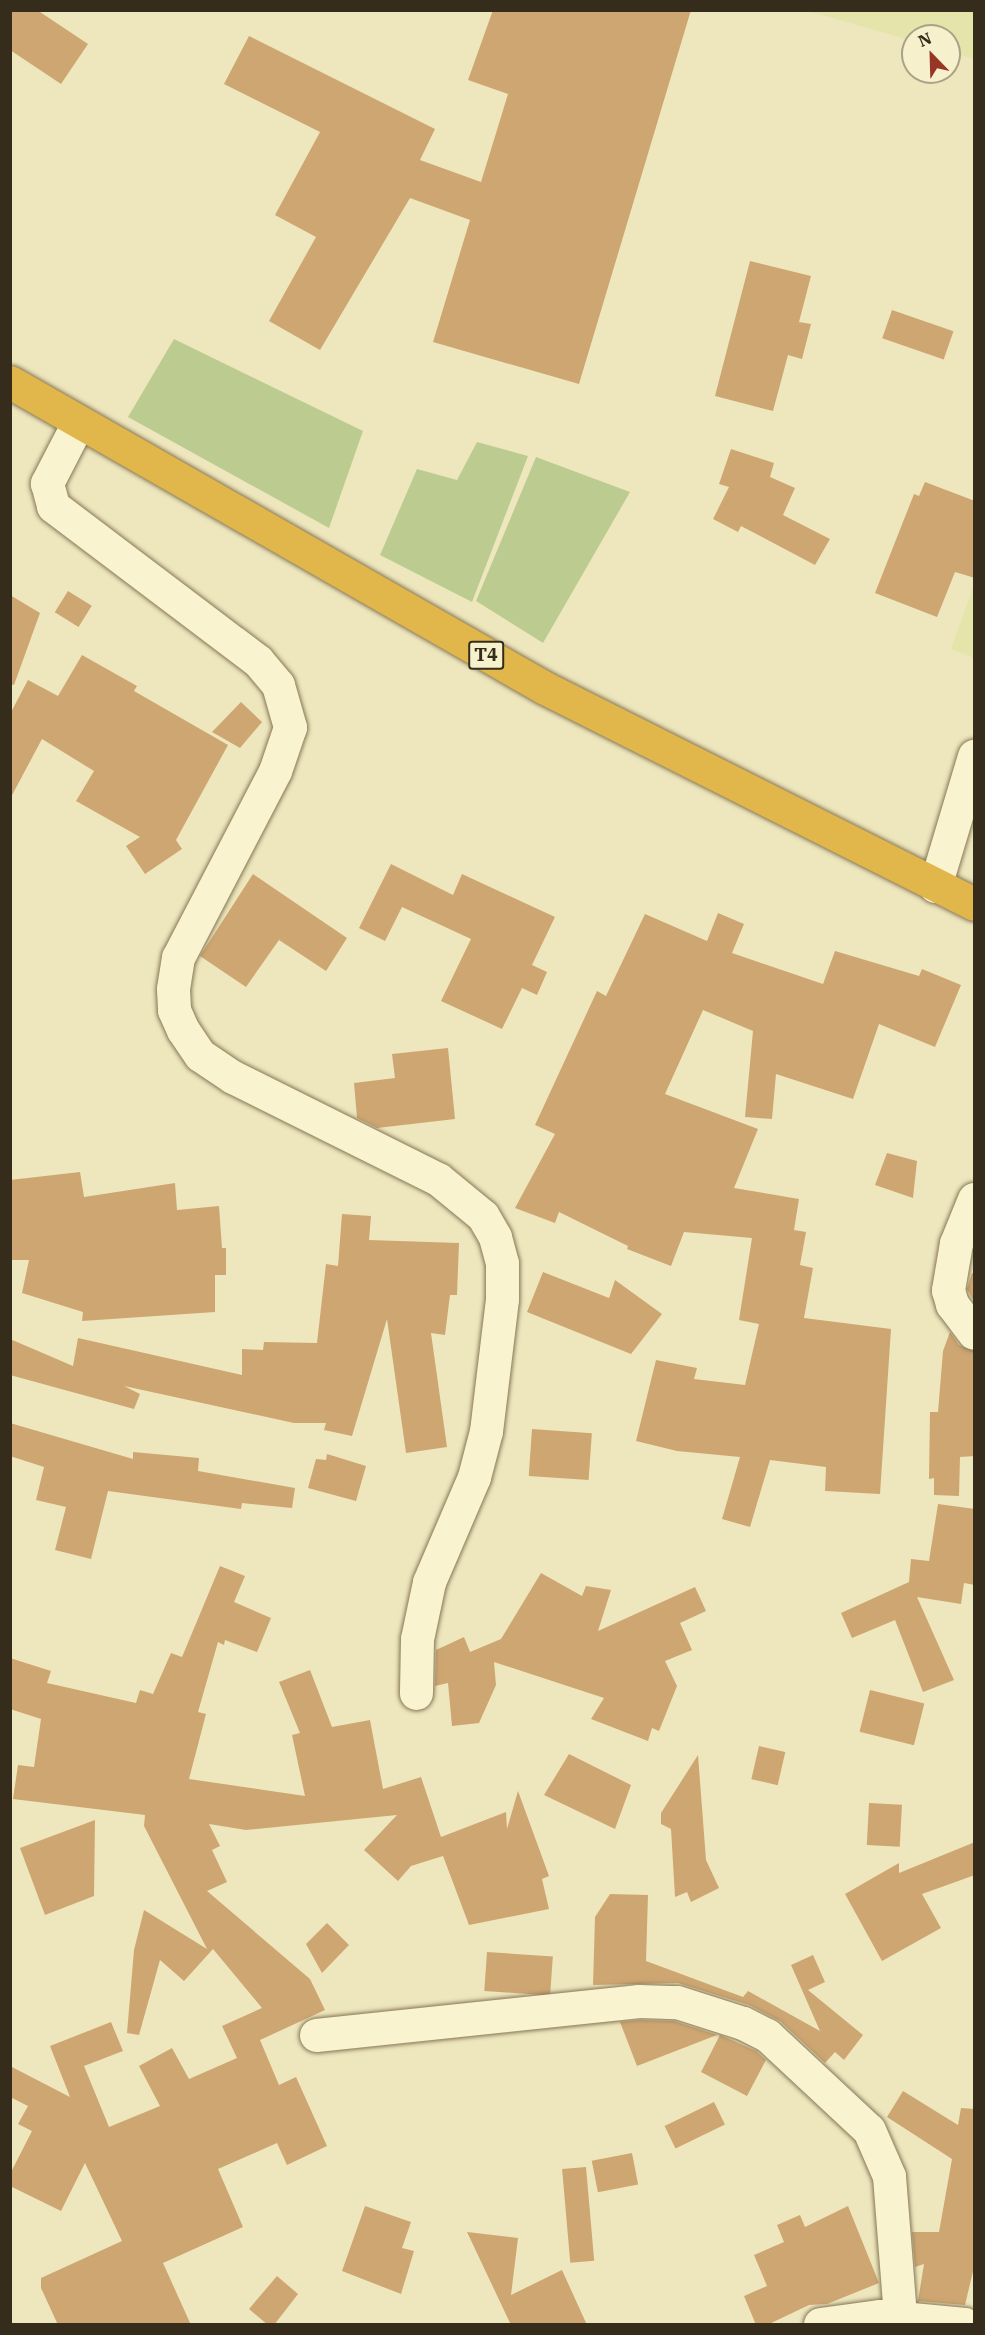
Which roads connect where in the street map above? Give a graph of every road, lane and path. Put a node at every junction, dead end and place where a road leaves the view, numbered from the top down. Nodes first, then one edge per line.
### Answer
1 (10, 382) edge
2 (78, 423) junction
3 (975, 756) edge
4 (935, 886) junction
5 (975, 904) edge
6 (975, 1199) edge
7 (975, 1333) edge
8 (416, 1693) dead end
9 (316, 2035) dead end
10 (900, 2316) junction
11 (820, 2325) edge
12 (965, 2325) edge

1 - 2 highway, T4
2 - 4 highway, T4
2 - 8 street
3 - 4 street
4 - 5 highway, T4
6 - 7 street
9 - 10 street
10 - 11 street
10 - 12 street

